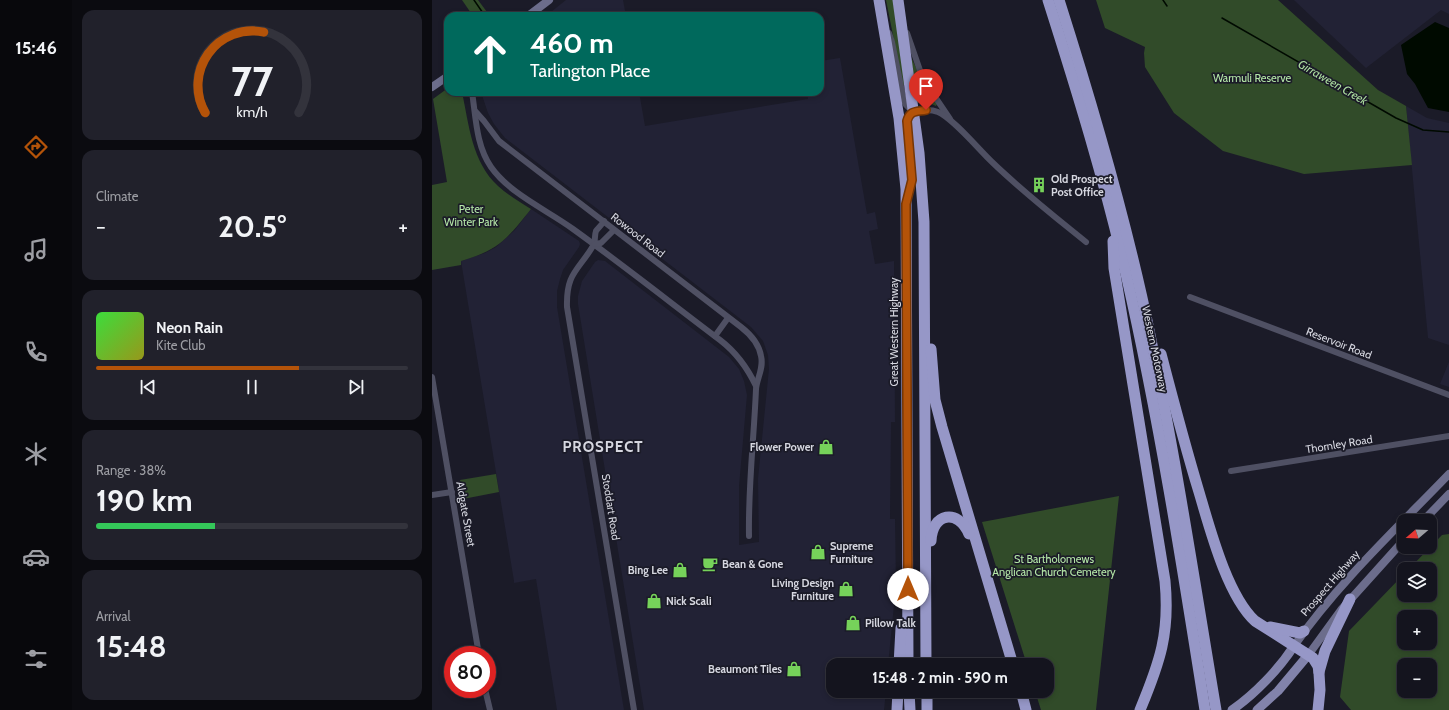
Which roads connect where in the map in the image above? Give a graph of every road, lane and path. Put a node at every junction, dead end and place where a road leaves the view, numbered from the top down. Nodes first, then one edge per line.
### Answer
1 (549, 0) edge
2 (898, 0) edge
3 (1048, 0) edge
4 (1058, 0) edge
5 (880, 4) edge
6 (533, 12) edge
7 (900, 15) junction
8 (444, 79) edge
9 (432, 87) edge
10 (473, 96) edge
11 (476, 112) junction
12 (913, 112) junction
13 (954, 124) junction
14 (906, 204) junction
15 (1111, 212) junction
16 (604, 222) junction
17 (614, 230) junction
18 (1086, 242) dead end
19 (595, 244) junction
20 (924, 279) junction
21 (1190, 297) dead end
22 (728, 318) junction
23 (1150, 334) junction
24 (714, 336) junction
25 (432, 377) edge
26 (756, 386) junction
27 (1449, 395) edge
28 (439, 423) junction
29 (432, 424) edge
30 (1449, 436) edge
31 (1231, 471) dead end
32 (1449, 474) edge
33 (452, 492) junction
34 (1449, 494) edge
35 (432, 495) edge
36 (925, 499) junction
37 (908, 504) junction
38 (1430, 514) edge
39 (749, 536) dead end
40 (907, 543) junction
41 (1397, 548) edge
42 (1350, 599) junction
43 (926, 604) junction
44 (1264, 626) junction
45 (1304, 631) junction
46 (478, 646) edge
47 (1294, 646) junction
48 (1309, 654) junction
49 (899, 658) edge
50 (908, 658) edge
51 (926, 658) edge
52 (1007, 658) edge
53 (1011, 658) edge
54 (1319, 673) junction
55 (487, 698) edge
56 (898, 698) edge
57 (909, 698) edge
58 (927, 698) edge
59 (1019, 698) edge
60 (1022, 698) edge
61 (1234, 709) edge
62 (490, 710) edge
63 (634, 710) edge
64 (897, 710) edge
65 (910, 710) edge
66 (927, 710) edge
67 (1022, 710) edge
68 (1026, 710) edge
69 (1140, 710) edge
70 (1205, 710) edge
71 (1216, 710) edge
72 (1257, 710) edge
73 (1318, 710) edge

1 - 6 main road
2 - 7 highway
3 - 15 highway, Western Motorway
4 - 23 highway, Western Motorway
5 - 12 street
5 - 14 highway, Great Western Highway
7 - 12 highway
7 - 13 street
8 - 9 main road
10 - 11 street, Rowood Road
11 - 16 street, Rowood Road
11 - 19 street, Rowood Road
12 - 13 street
12 - 14 street
12 - 20 highway
13 - 18 street
14 - 37 highway, Great Western Highway
15 - 69 highway
15 - 70 highway, Western Motorway
16 - 17 street, Rowood Road
16 - 19 street, Stoddart Road
17 - 19 street, Stoddart Road
17 - 22 street, Rowood Road
19 - 24 street, Rowood Road
19 - 63 street, Stoddart Road
20 - 36 highway
20 - 53 highway
21 - 27 street, Reservoir Road
22 - 24 street
22 - 26 street, Rowood Road
23 - 44 highway
23 - 71 highway, Western Motorway
24 - 26 street, Rowood Road
25 - 28 street, Aldgate Street
26 - 39 street, Rowood Road
28 - 29 street
28 - 33 street, Aldgate Street
30 - 31 street, Thornley Road
32 - 45 main road, Prospect Highway
33 - 35 street
33 - 46 street, Aldgate Street
34 - 38 main road
36 - 37 highway
36 - 43 highway
37 - 40 highway, Great Western Highway
40 - 49 highway
40 - 50 highway, Great Western Highway
41 - 42 main road
42 - 48 main road
42 - 54 highway
43 - 51 highway
43 - 52 highway
44 - 45 highway
44 - 47 highway
45 - 47 main road, Prospect Highway
47 - 48 highway
47 - 61 main road, Prospect Highway
48 - 54 highway
48 - 72 main road
54 - 73 highway
55 - 62 street
56 - 64 highway
57 - 65 highway
58 - 66 highway
59 - 67 highway
60 - 68 highway

